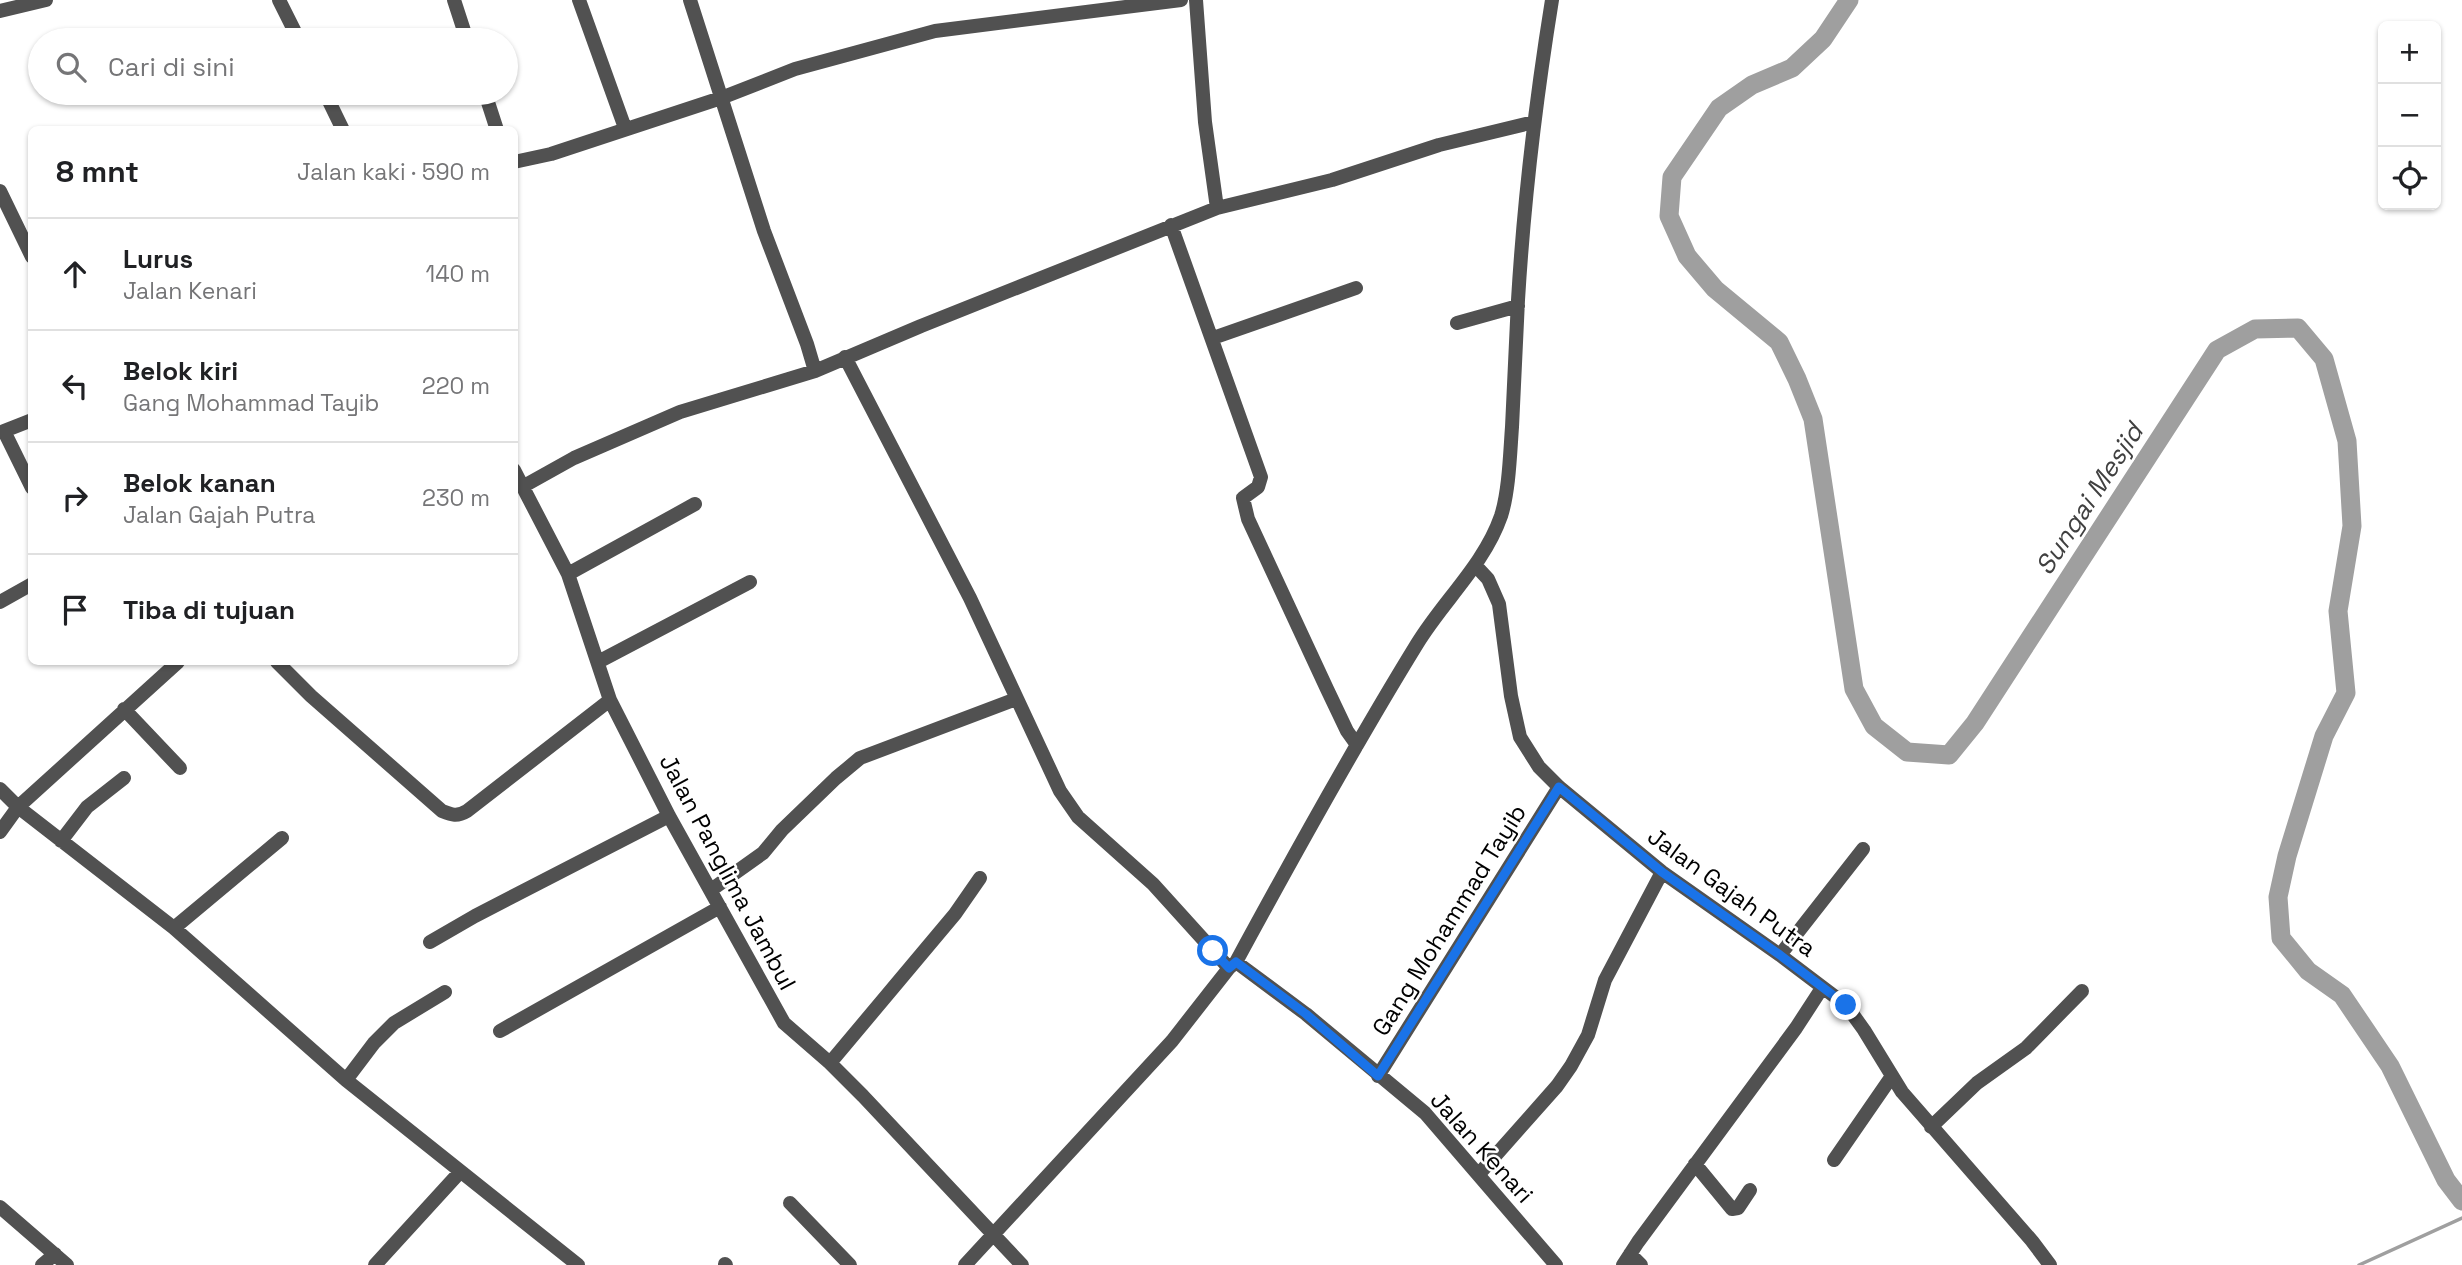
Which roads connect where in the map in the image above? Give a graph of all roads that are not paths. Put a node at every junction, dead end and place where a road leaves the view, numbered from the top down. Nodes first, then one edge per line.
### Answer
1 (46, 0) edge
2 (279, 0) edge
3 (454, 0) edge
4 (579, 0) edge
5 (690, 0) edge
6 (1181, 0) edge
7 (1196, 0) edge
8 (1552, 0) edge
9 (0, 11) edge
10 (293, 28) edge
11 (463, 28) edge
12 (720, 97) junction
13 (332, 105) edge
14 (489, 105) edge
15 (1534, 122) junction
16 (341, 126) edge
17 (496, 126) edge
18 (625, 128) junction
19 (518, 162) edge
20 (0, 191) edge
21 (1217, 208) junction
22 (1171, 225) junction
23 (28, 249) edge
24 (1356, 288) dead end
25 (1518, 306) junction
26 (1457, 323) dead end
27 (1213, 338) junction
28 (845, 358) junction
29 (815, 371) junction
30 (28, 422) edge
31 (518, 478) edge
32 (28, 480) edge
33 (522, 487) junction
34 (695, 504) dead end
35 (1475, 565) junction
36 (568, 574) junction
37 (750, 582) dead end
38 (28, 586) edge
39 (0, 602) edge
40 (598, 662) junction
41 (175, 665) edge
42 (280, 665) edge
43 (1016, 699) junction
44 (610, 700) junction
45 (124, 709) junction
46 (1357, 745) junction
47 (180, 768) dead end
48 (124, 778) dead end
49 (1559, 787) junction
50 (0, 789) edge
51 (18, 807) junction
52 (669, 816) junction
53 (0, 832) edge
54 (282, 838) dead end
55 (61, 841) junction
56 (1863, 849) dead end
57 (1662, 872) junction
58 (980, 878) dead end
59 (711, 890) junction
60 (720, 907) junction
61 (174, 928) junction
62 (430, 943) dead end
63 (1780, 955) junction
64 (1232, 965) junction
65 (1822, 988) junction
66 (2082, 991) dead end
67 (445, 992) dead end
68 (500, 1031) dead end
69 (830, 1063) junction
70 (1378, 1076) junction
71 (1892, 1076) junction
72 (346, 1080) junction
73 (1931, 1127) junction
74 (1834, 1160) dead end
75 (1695, 1164) junction
76 (460, 1172) junction
77 (1479, 1174) junction
78 (1750, 1190) dead end
79 (790, 1203) dead end
80 (0, 1207) edge
81 (993, 1234) junction
82 (55, 1254) junction
83 (1626, 1260) edge
84 (42, 1265) edge
85 (67, 1265) edge
86 (375, 1265) edge
87 (578, 1265) edge
88 (849, 1265) edge
89 (965, 1265) edge
90 (1022, 1265) edge
91 (1556, 1265) edge
92 (1641, 1265) edge
93 (2050, 1265) edge

1 - 9 street
2 - 10 street
3 - 11 street
4 - 18 street
5 - 12 street
6 - 12 street
7 - 21 street
8 - 15 street
12 - 18 street
12 - 29 street
13 - 16 street
14 - 17 street
15 - 21 street
15 - 25 street
18 - 19 street
20 - 23 street
21 - 22 street
22 - 27 street
22 - 28 street
24 - 27 street
25 - 26 street
25 - 35 street
27 - 46 street
28 - 29 street
28 - 43 street, Jalan Kenari
29 - 33 street
30 - 32 street
31 - 33 street, Jalan Panglima Jambul
33 - 36 street, Jalan Panglima Jambul
34 - 36 street
35 - 46 street
35 - 49 street, Jalan Gajah Putra
36 - 40 street, Jalan Panglima Jambul
37 - 40 street
38 - 39 street
40 - 44 street, Jalan Panglima Jambul
41 - 45 street
42 - 44 street
43 - 59 street
43 - 64 street, Jalan Kenari
44 - 52 street, Jalan Panglima Jambul
45 - 47 street
45 - 51 street
46 - 64 street
48 - 55 street
49 - 57 street, Jalan Gajah Putra
49 - 70 street, Gang Mohammad Tayib
50 - 51 street
51 - 53 street
51 - 55 street
52 - 59 street, Jalan Panglima Jambul
52 - 62 street
54 - 61 street
55 - 61 street
56 - 63 street
57 - 63 street, Jalan Gajah Putra
57 - 77 street
58 - 69 street
59 - 60 street, Jalan Panglima Jambul
60 - 68 street
60 - 69 street, Jalan Panglima Jambul
61 - 72 street
63 - 65 street, Jalan Gajah Putra
64 - 70 street, Jalan Kenari
64 - 81 street
65 - 71 street, Jalan Gajah Putra
65 - 75 street
66 - 73 street
67 - 72 street
69 - 81 street, Jalan Panglima Jambul
70 - 77 street, Jalan Kenari
71 - 73 street, Jalan Gajah Putra
71 - 74 street
72 - 76 street
73 - 93 street, Jalan Gajah Putra
75 - 78 street
75 - 83 street
76 - 86 street
76 - 87 street
77 - 91 street, Jalan Kenari
79 - 88 street
80 - 82 street
81 - 89 street
81 - 90 street, Jalan Panglima Jambul
82 - 84 street
82 - 85 street
83 - 92 street

